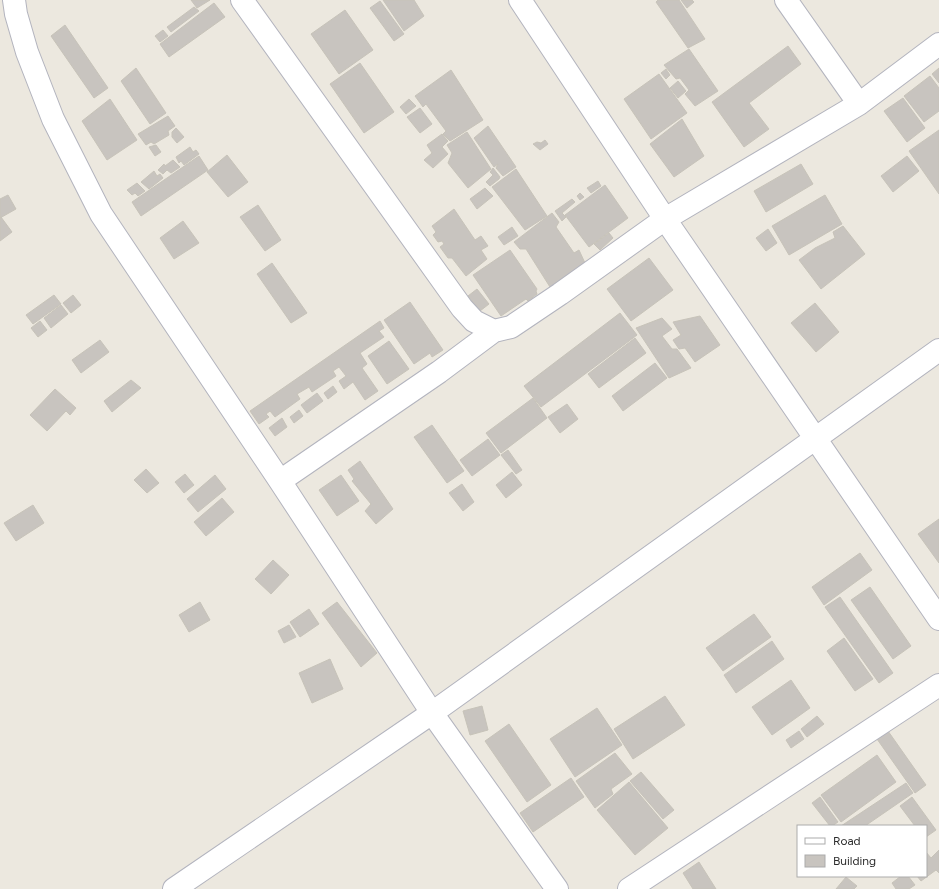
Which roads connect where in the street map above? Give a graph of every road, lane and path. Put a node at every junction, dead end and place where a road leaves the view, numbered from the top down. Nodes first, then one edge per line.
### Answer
1 (14, 0) edge
2 (242, 0) edge
3 (520, 0) edge
4 (786, 0) edge
5 (939, 44) edge
6 (859, 104) junction
7 (665, 218) junction
8 (494, 331) junction
9 (939, 350) edge
10 (815, 438) junction
11 (280, 481) junction
12 (939, 619) edge
13 (939, 685) edge
14 (432, 713) junction
15 (174, 889) edge
16 (557, 889) edge
17 (629, 889) edge

1 - 11 street
2 - 8 street
3 - 7 street
4 - 6 street
5 - 6 street
6 - 7 street
7 - 8 street
7 - 10 street
8 - 11 street
9 - 10 street
10 - 12 street
10 - 14 street
11 - 14 street
13 - 17 street
14 - 15 street
14 - 16 street

